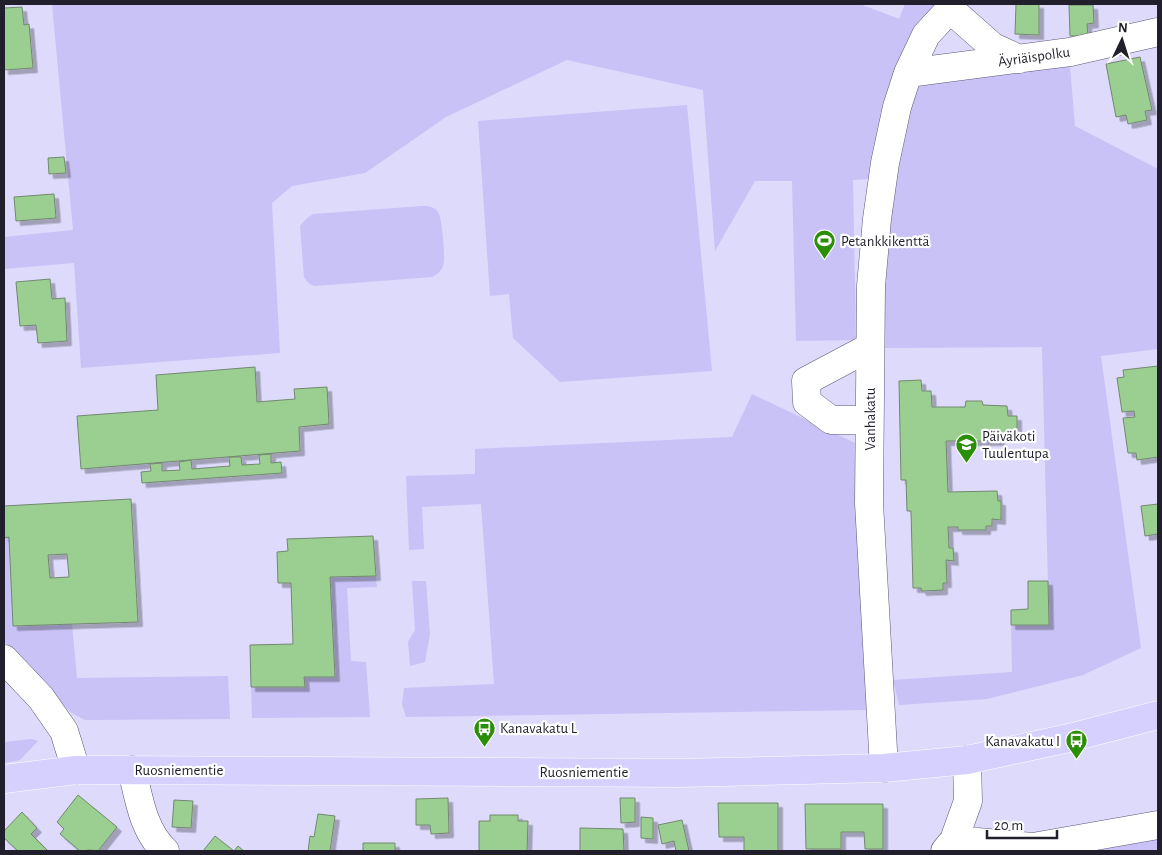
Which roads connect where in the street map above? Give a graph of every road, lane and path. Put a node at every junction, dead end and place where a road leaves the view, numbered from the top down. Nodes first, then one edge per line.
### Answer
1 (950, 7) edge
2 (1158, 32) edge
3 (1019, 59) junction
4 (908, 72) junction
5 (870, 347) junction
6 (869, 420) junction
7 (4, 660) edge
8 (1158, 715) edge
9 (967, 760) junction
10 (884, 768) junction
11 (76, 770) junction
12 (132, 770) junction
13 (4, 780) edge
14 (1158, 825) edge
15 (950, 846) edge
16 (165, 851) edge

1 - 3 street
1 - 4 street, Vanhakatu
2 - 3 street, Äyriäispolku
3 - 4 street, Äyriäispolku
4 - 5 street, Vanhakatu
5 - 6 street, Vanhakatu
5 - 6 street
6 - 10 street, Vanhakatu
7 - 11 street
8 - 9 main road, Ruosniementie
9 - 10 main road, Ruosniementie
9 - 15 street
10 - 12 main road, Ruosniementie
11 - 12 main road, Ruosniementie
11 - 13 main road, Ruosniementie
12 - 16 street
14 - 15 street

